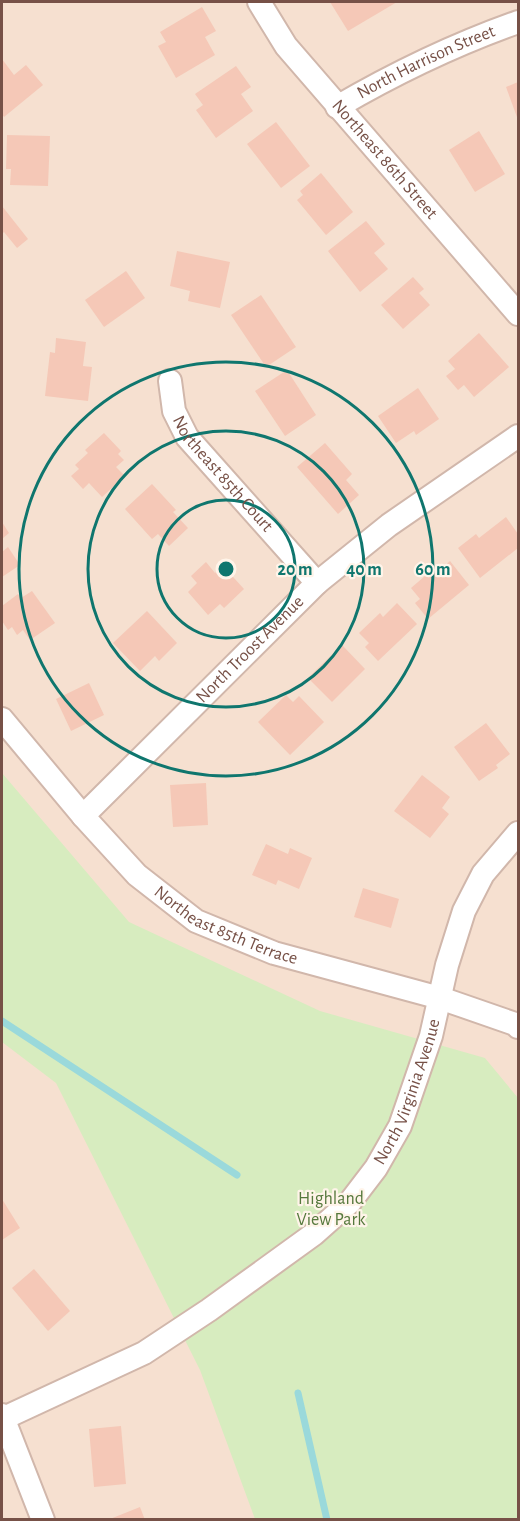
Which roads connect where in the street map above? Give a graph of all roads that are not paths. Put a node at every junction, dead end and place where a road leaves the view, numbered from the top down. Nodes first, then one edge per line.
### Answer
1 (259, 2) edge
2 (519, 22) edge
3 (337, 107) junction
4 (519, 314) edge
5 (170, 381) dead end
6 (519, 436) edge
7 (317, 583) junction
8 (2, 719) edge
9 (82, 816) junction
10 (519, 833) edge
11 (440, 998) junction
12 (519, 1028) edge
13 (2, 1418) edge
14 (43, 1520) edge

1 - 3 street, Northeast 86th Street
2 - 3 street, North Harrison Street
3 - 4 street, Northeast 86th Street
5 - 7 street, Northeast 85th Court
6 - 7 street, North Troost Avenue
7 - 9 street, North Troost Avenue
8 - 9 street, Northeast 85th Terrace
9 - 11 street, Northeast 85th Terrace
10 - 11 street, North Virginia Avenue
11 - 12 street, Northeast 85th Terrace
11 - 13 street, North Virginia Avenue
13 - 14 street

